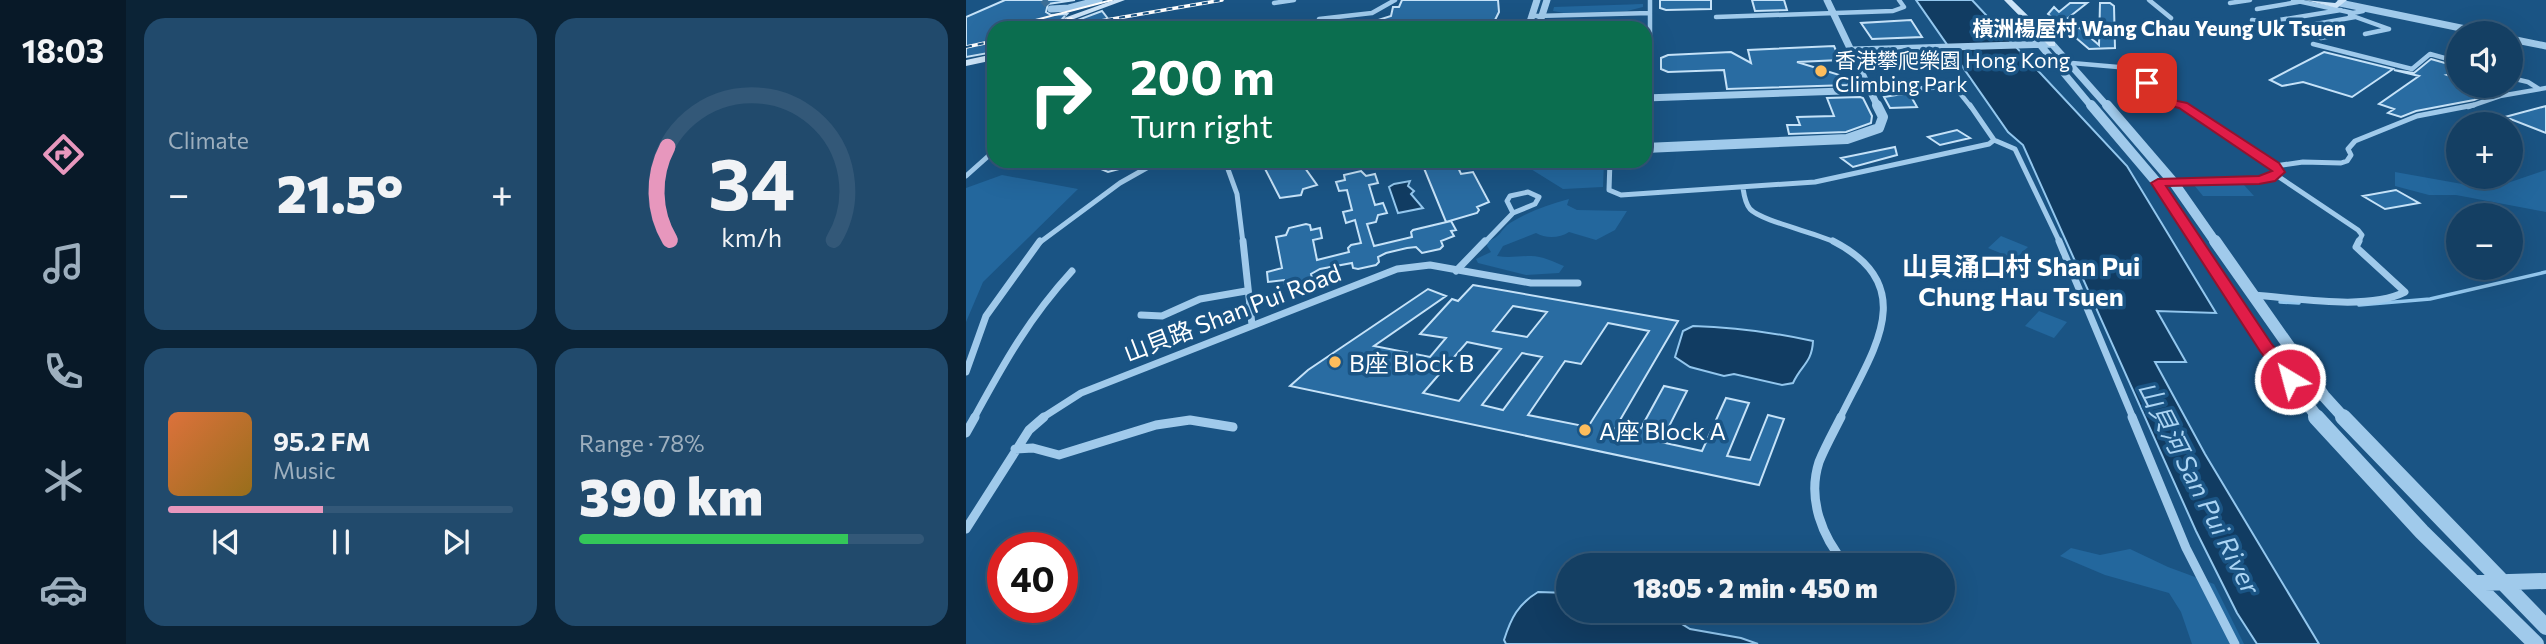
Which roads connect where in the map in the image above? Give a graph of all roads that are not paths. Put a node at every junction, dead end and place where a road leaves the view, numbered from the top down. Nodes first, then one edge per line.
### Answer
1 (1099, 0) edge
2 (1122, 0) edge
3 (1294, 0) edge
4 (1395, 0) edge
5 (1536, 0) edge
6 (1547, 0) edge
7 (1650, 0) edge
8 (1828, 0) edge
9 (1899, 0) edge
10 (1997, 0) edge
11 (2008, 0) edge
12 (2149, 0) edge
13 (2249, 0) edge
14 (2293, 0) edge
15 (2306, 1) edge
16 (2325, 1) edge
17 (1274, 3) dead end
18 (2230, 3) dead end
19 (2341, 6) edge
20 (1052, 9) dead end
21 (2257, 9) dead end
22 (1650, 13) junction
23 (1834, 13) junction
24 (1532, 16) junction
25 (1543, 16) junction
26 (1716, 17) dead end
27 (2355, 17) junction
28 (1069, 18) tunnel mouth
29 (2171, 18) dead end
30 (1319, 19) dead end
31 (2252, 20) dead end
32 (1530, 21) edge
33 (1541, 21) edge
34 (1650, 21) edge
35 (2446, 26) edge
36 (2446, 26) edge
37 (2365, 34) dead end
38 (2337, 35) dead end
39 (2325, 36) junction
40 (2319, 38) dead end
41 (2523, 41) edge
42 (2044, 42) junction
43 (2313, 44) dead end
44 (2546, 46) edge
45 (1851, 48) junction
46 (987, 58) edge
47 (2446, 58) edge
48 (966, 63) edge
49 (2072, 63) junction
50 (2523, 81) edge
51 (2543, 89) edge
52 (1872, 90) junction
53 (1652, 98) edge
54 (1994, 140) junction
55 (1652, 148) edge
56 (987, 157) edge
57 (2275, 166) junction
58 (1147, 168) edge
59 (1231, 168) edge
60 (1610, 168) edge
61 (2276, 175) junction
62 (966, 176) edge
63 (2166, 183) junction
64 (1743, 188) junction
65 (1513, 213) junction
66 (1072, 271) dead end
67 (1456, 271) junction
68 (1578, 283) dead end
69 (1246, 291) junction
70 (2252, 294) junction
71 (1141, 315) dead end
72 (1252, 325) junction
73 (966, 372) edge
74 (1233, 427) dead end
75 (966, 433) edge
76 (1015, 449) junction
77 (966, 530) edge
78 (1836, 553) edge
79 (2546, 581) edge
80 (2477, 583) junction
81 (2502, 583) junction
82 (2546, 627) edge
83 (2235, 644) edge
84 (2536, 644) edge

1 - 20 street
2 - 28 main road
3 - 17 street
4 - 30 street
5 - 24 street
6 - 25 street
7 - 22 street
8 - 23 street
9 - 23 street
10 - 42 main road
11 - 42 main road
12 - 29 street
13 - 18 street
14 - 15 street
15 - 16 main road
15 - 19 street
15 - 21 street
16 - 19 main road
19 - 27 street
19 - 31 street
19 - 35 street
19 - 36 street
22 - 25 street
22 - 34 street
23 - 26 street
23 - 45 street
24 - 25 street
24 - 32 street
25 - 33 street
27 - 37 street
27 - 39 street
38 - 39 street
39 - 40 street
41 - 44 street
42 - 45 street
42 - 49 street
42 - 63 street
43 - 47 street
45 - 52 street
46 - 48 main road
49 - 57 street
49 - 63 street
50 - 51 street
51 - 57 street
52 - 53 street
52 - 54 street
52 - 55 street
54 - 64 street
54 - 83 street
56 - 62 street
57 - 61 street
58 - 73 street
59 - 69 street
60 - 64 street
61 - 63 street
61 - 70 street
63 - 70 street
63 - 80 street
64 - 78 street
65 - 65 street
65 - 67 street
66 - 75 street
67 - 68 street, 山貝路 Shan Pui Road
67 - 72 street, 山貝路 Shan Pui Road
69 - 71 street
69 - 72 street
70 - 81 street
72 - 76 street, 山貝路 Shan Pui Road
74 - 76 street
76 - 77 street, 山貝路 Shan Pui Road
79 - 81 street
80 - 81 street
80 - 84 street
81 - 82 street

